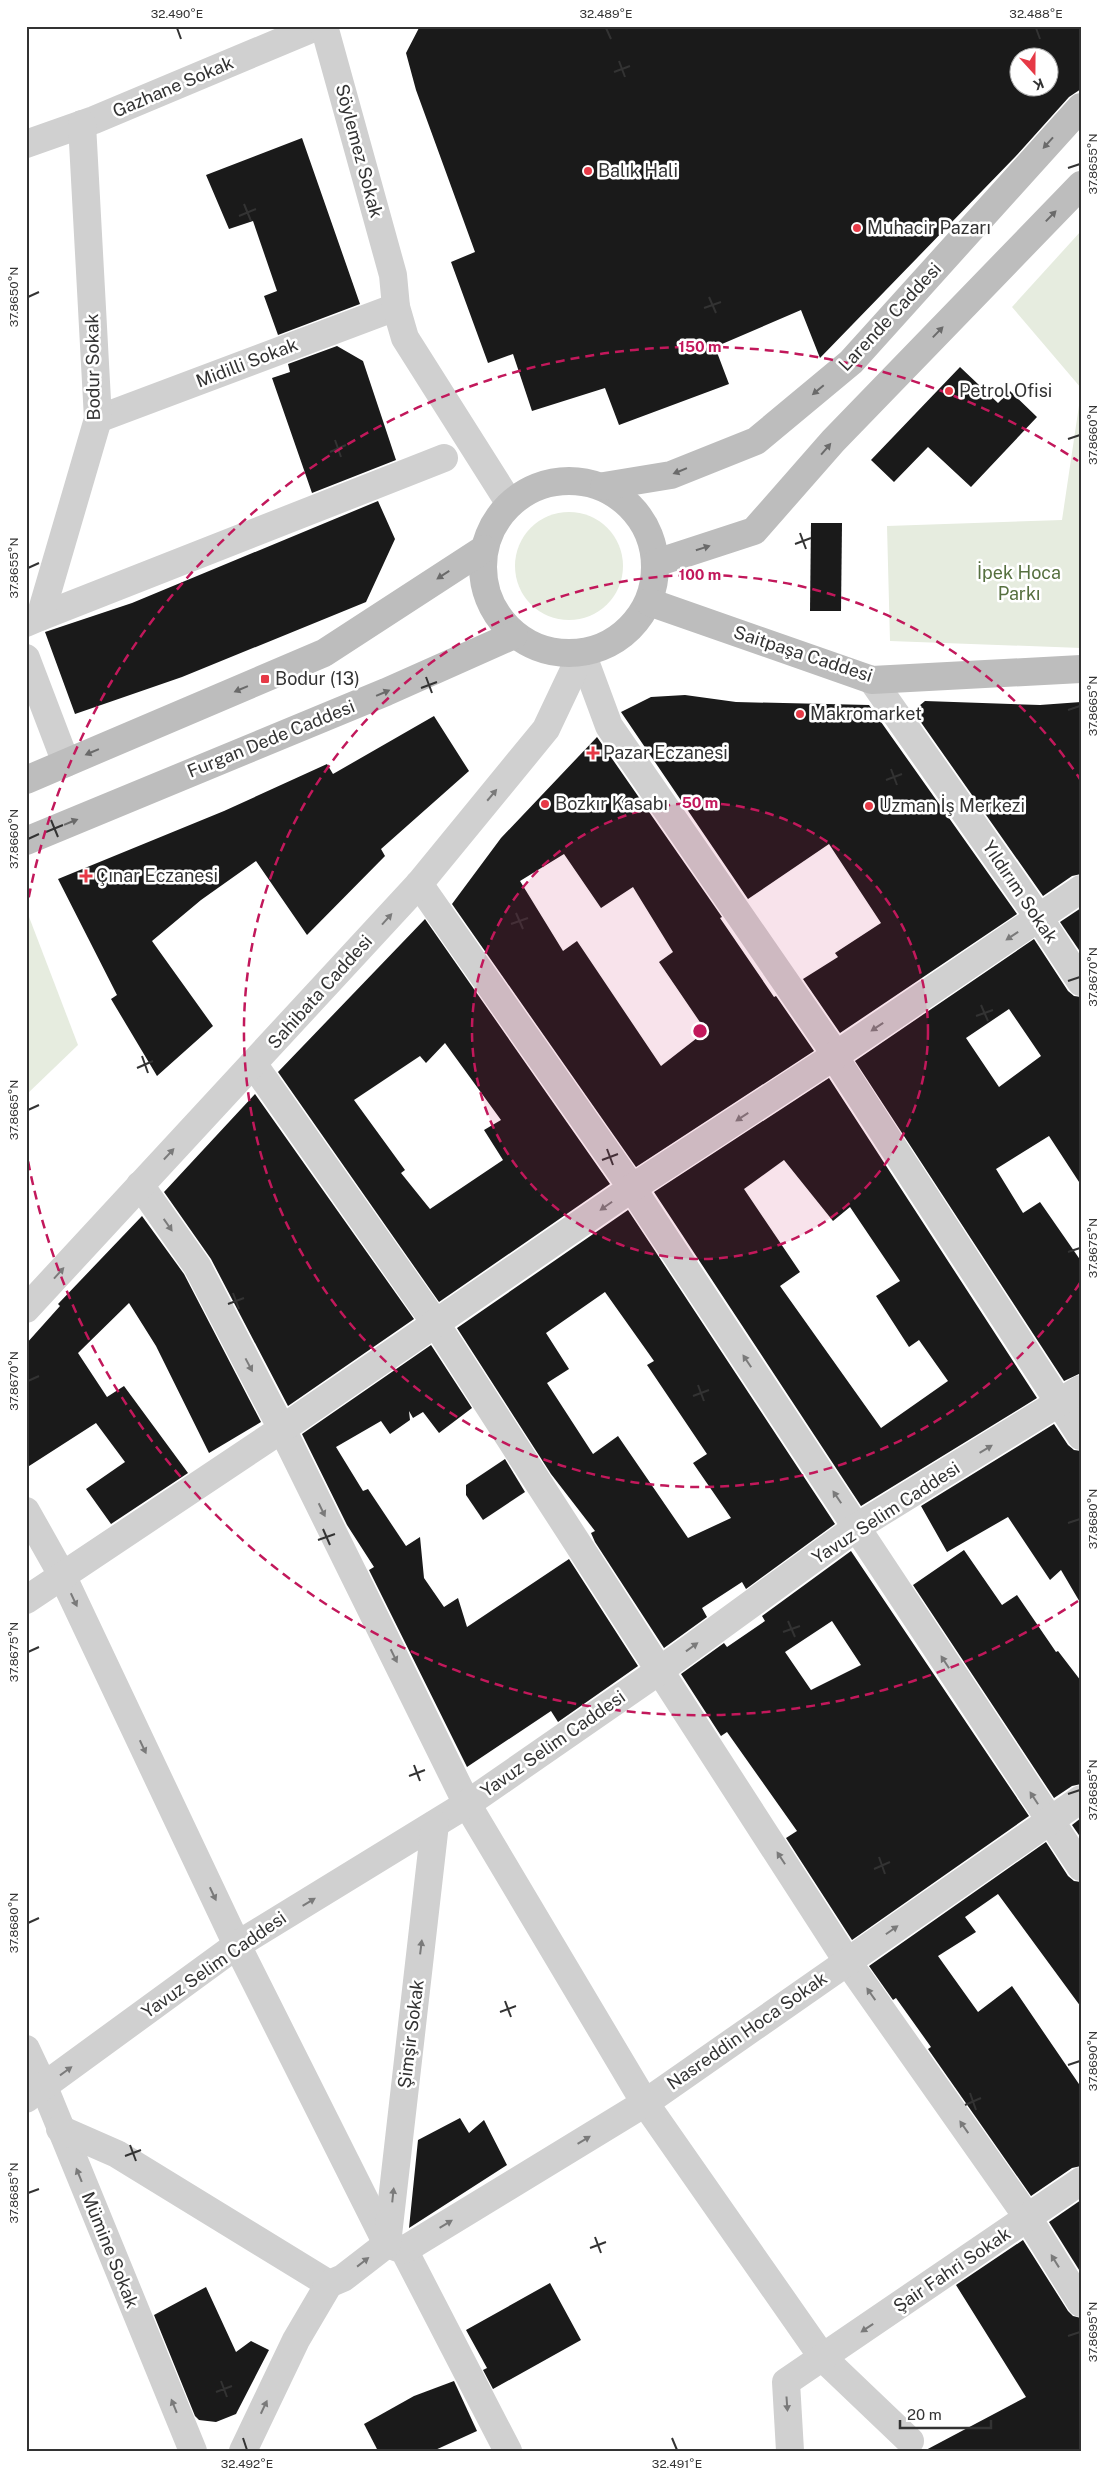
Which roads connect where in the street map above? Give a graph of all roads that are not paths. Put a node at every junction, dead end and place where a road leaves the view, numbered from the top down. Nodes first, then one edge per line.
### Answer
1 (318, 26) edge
2 (324, 26) edge
3 (1081, 107) edge
4 (82, 124) junction
5 (26, 144) edge
6 (1081, 186) edge
7 (396, 307) junction
8 (98, 419) junction
9 (444, 458) dead end
10 (604, 486) junction
11 (510, 504) junction
12 (484, 549) junction
13 (656, 563) junction
14 (649, 602) junction
15 (33, 620) edge
16 (514, 634) junction
17 (582, 653) junction
18 (26, 658) edge
19 (1081, 669) edge
20 (872, 680) junction
21 (66, 763) junction
22 (26, 780) edge
23 (26, 840) edge
24 (419, 884) junction
25 (1081, 889) edge
26 (1040, 918) junction
27 (1081, 982) edge
28 (836, 1055) junction
29 (254, 1065) junction
30 (140, 1185) junction
31 (632, 1188) junction
32 (26, 1309) edge
33 (436, 1324) junction
34 (1070, 1396) edge
35 (282, 1429) junction
36 (1081, 1436) edge
37 (26, 1511) edge
38 (857, 1527) junction
39 (62, 1576) junction
40 (26, 1600) edge
41 (659, 1671) junction
42 (1081, 1799) edge
43 (467, 1804) junction
44 (1049, 1822) junction
45 (436, 1824) junction
46 (1081, 1868) edge
47 (237, 1945) junction
48 (847, 1961) junction
49 (26, 2049) edge
50 (35, 2093) edge
51 (645, 2103) junction
52 (60, 2129) junction
53 (1081, 2182) edge
54 (1028, 2218) junction
55 (396, 2247) junction
56 (328, 2284) junction
57 (1081, 2303) edge
58 (823, 2358) junction
59 (910, 2441) dead end
60 (193, 2451) edge
61 (243, 2451) edge
62 (508, 2451) edge
63 (790, 2451) edge

1 - 4 street, Gazhane Sokak
2 - 7 street, Söylemez Sokak
3 -> 10 main road, Larende Caddesi
4 - 5 street, Gazhane Sokak
4 - 8 street, Bodur Sokak
13 -> 6 main road
7 - 8 street, Midilli Sokak
7 - 11 street, Söylemez Sokak
8 - 15 street, Bodur Sokak
9 - 15 street
10 - 11 main road
10 - 13 main road
11 - 12 main road
12 - 16 main road
12 -> 21 main road
13 - 14 main road
14 - 17 main road
14 - 20 main road, Saitpaşa Caddesi
16 - 17 main road
23 -> 16 main road, Furgan Dede Caddesi
24 -> 17 street, Sahibata Caddesi
17 - 28 street
18 - 21 street
19 - 20 main road, Saitpaşa Caddesi
20 - 26 street, Yıldırım Sokak
21 - 22 main road
29 -> 24 street, Sahibata Caddesi
24 - 31 street
25 - 26 street
26 - 27 street, Yıldırım Sokak
26 -> 28 street
28 -> 31 street
28 - 34 street
30 -> 29 street, Sahibata Caddesi
29 - 33 street
32 -> 30 street, Sahibata Caddesi
30 -> 35 street
31 -> 33 street
38 -> 31 street
33 - 35 street
33 - 41 street
34 - 36 street
38 -> 34 street, Yavuz Selim Caddesi
35 - 39 street
35 -> 43 street
37 - 39 street
41 -> 38 street, Yavuz Selim Caddesi
44 -> 38 street
39 - 40 street
39 -> 47 street
41 - 43 street, Yavuz Selim Caddesi
48 -> 41 street
42 - 44 street, Nasreddin Hoca Sokak
43 - 45 street, Yavuz Selim Caddesi
43 - 51 street
44 - 46 street
48 -> 44 street, Nasreddin Hoca Sokak
47 -> 45 street, Yavuz Selim Caddesi
55 -> 45 street, Şimşir Sokak
50 -> 47 street, Yavuz Selim Caddesi
47 - 55 street
48 - 51 street, Nasreddin Hoca Sokak
54 -> 48 street
49 - 50 street, Mümine Sokak
50 - 52 street, Mümine Sokak
55 -> 51 street, Nasreddin Hoca Sokak
51 - 58 street
52 - 56 street
60 -> 52 street, Mümine Sokak
53 - 54 street, Şair Fahri Sokak
57 -> 54 street
54 -> 58 street, Şair Fahri Sokak
56 -> 55 street, Nasreddin Hoca Sokak
55 - 62 street
61 -> 56 street
58 - 59 street
58 -> 63 street, Şair Fahri Sokak

